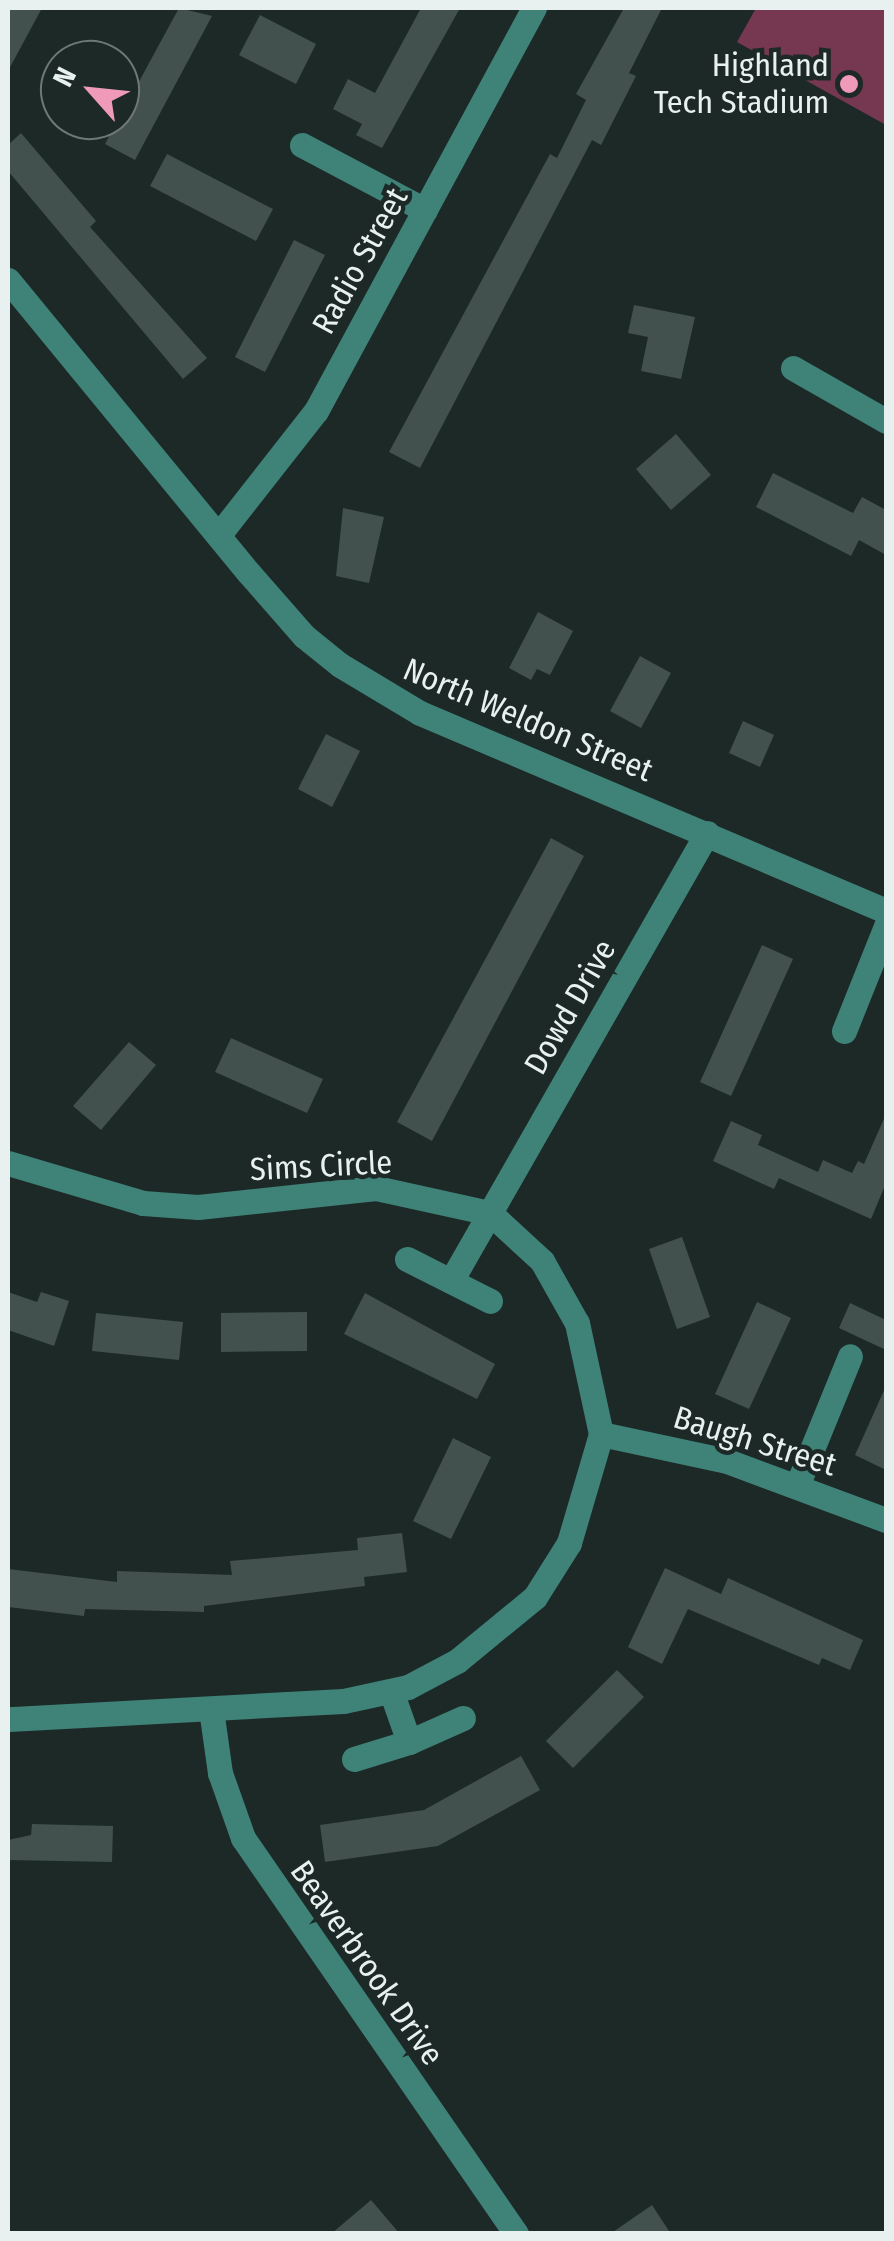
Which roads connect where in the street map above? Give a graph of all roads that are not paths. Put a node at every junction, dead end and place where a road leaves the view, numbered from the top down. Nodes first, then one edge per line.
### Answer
1 (534, 8) edge
2 (302, 144) dead end
3 (425, 210) junction
4 (8, 280) edge
5 (793, 368) dead end
6 (886, 421) edge
7 (221, 532) junction
8 (707, 833) junction
9 (886, 911) edge
10 (886, 926) edge
11 (844, 1031) dead end
12 (8, 1163) edge
13 (490, 1213) junction
14 (408, 1259) dead end
15 (451, 1281) junction
16 (490, 1301) dead end
17 (850, 1356) dead end
18 (601, 1434) junction
19 (798, 1486) junction
20 (886, 1520) edge
21 (390, 1691) junction
22 (211, 1709) junction
23 (8, 1718) edge
24 (463, 1718) dead end
25 (409, 1742) junction
26 (354, 1759) dead end
27 (516, 2234) edge

1 - 3 street, Radio Street
2 - 3 street
3 - 7 street, Radio Street
4 - 7 street, North Weldon Street
5 - 6 street
7 - 8 street, North Weldon Street
8 - 9 street, North Weldon Street
8 - 13 street, Dowd Drive
10 - 11 street
12 - 13 street, Sims Circle
13 - 15 street, Dowd Drive
13 - 18 street
14 - 15 street
15 - 16 street
17 - 19 street
18 - 19 street, Baugh Street
18 - 21 street
19 - 20 street, Baugh Street
21 - 22 street
21 - 25 street
22 - 23 street
22 - 27 street, Beaverbrook Drive
24 - 25 street
25 - 26 street

